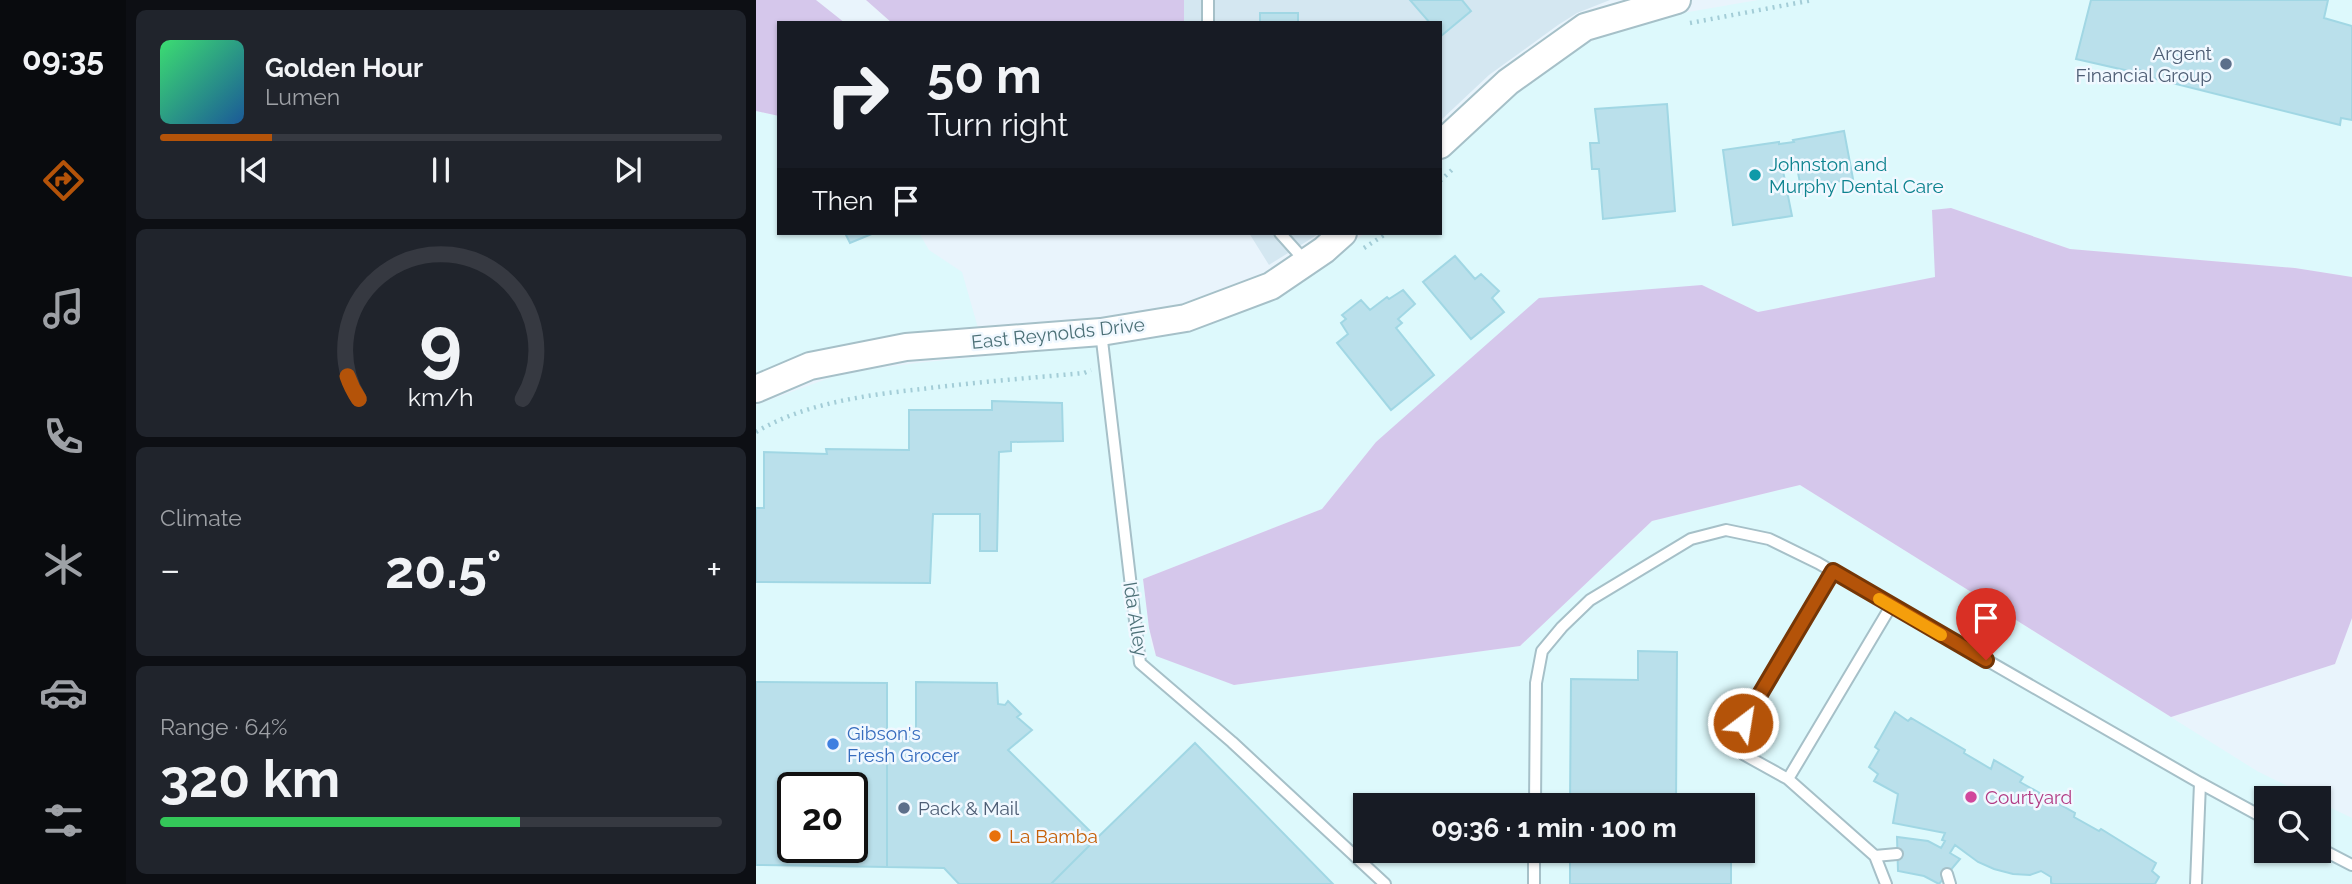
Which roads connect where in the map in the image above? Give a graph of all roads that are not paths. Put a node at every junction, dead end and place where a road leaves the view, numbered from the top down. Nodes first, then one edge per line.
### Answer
1 (1208, 0) edge
2 (1678, 12) edge
3 (1208, 21) edge
4 (1442, 143) edge
5 (1282, 235) edge
6 (1340, 235) edge
7 (1306, 262) junction
8 (1101, 332) junction
9 (756, 389) edge
10 (1833, 571) junction
11 (1891, 606) junction
12 (1788, 779) junction
13 (2200, 783) junction
14 (1535, 793) edge
15 (2254, 812) edge
16 (1898, 854) dead end
17 (2331, 854) edge
18 (1875, 856) junction
19 (1534, 863) edge
20 (2352, 865) edge
21 (1385, 884) edge
22 (1534, 884) edge
23 (1886, 884) edge
24 (2196, 884) edge

1 - 3 lane
2 - 4 street
5 - 7 lane
6 - 7 street, East Reynolds Drive
7 - 8 street, East Reynolds Drive
8 - 9 street, East Reynolds Drive
8 - 21 lane, Ida Alley
10 - 11 lane
10 - 12 lane
10 - 14 lane
11 - 12 lane
11 - 13 lane
12 - 18 lane
13 - 15 lane
13 - 24 lane
16 - 18 lane
17 - 20 lane
18 - 23 lane
19 - 22 lane

